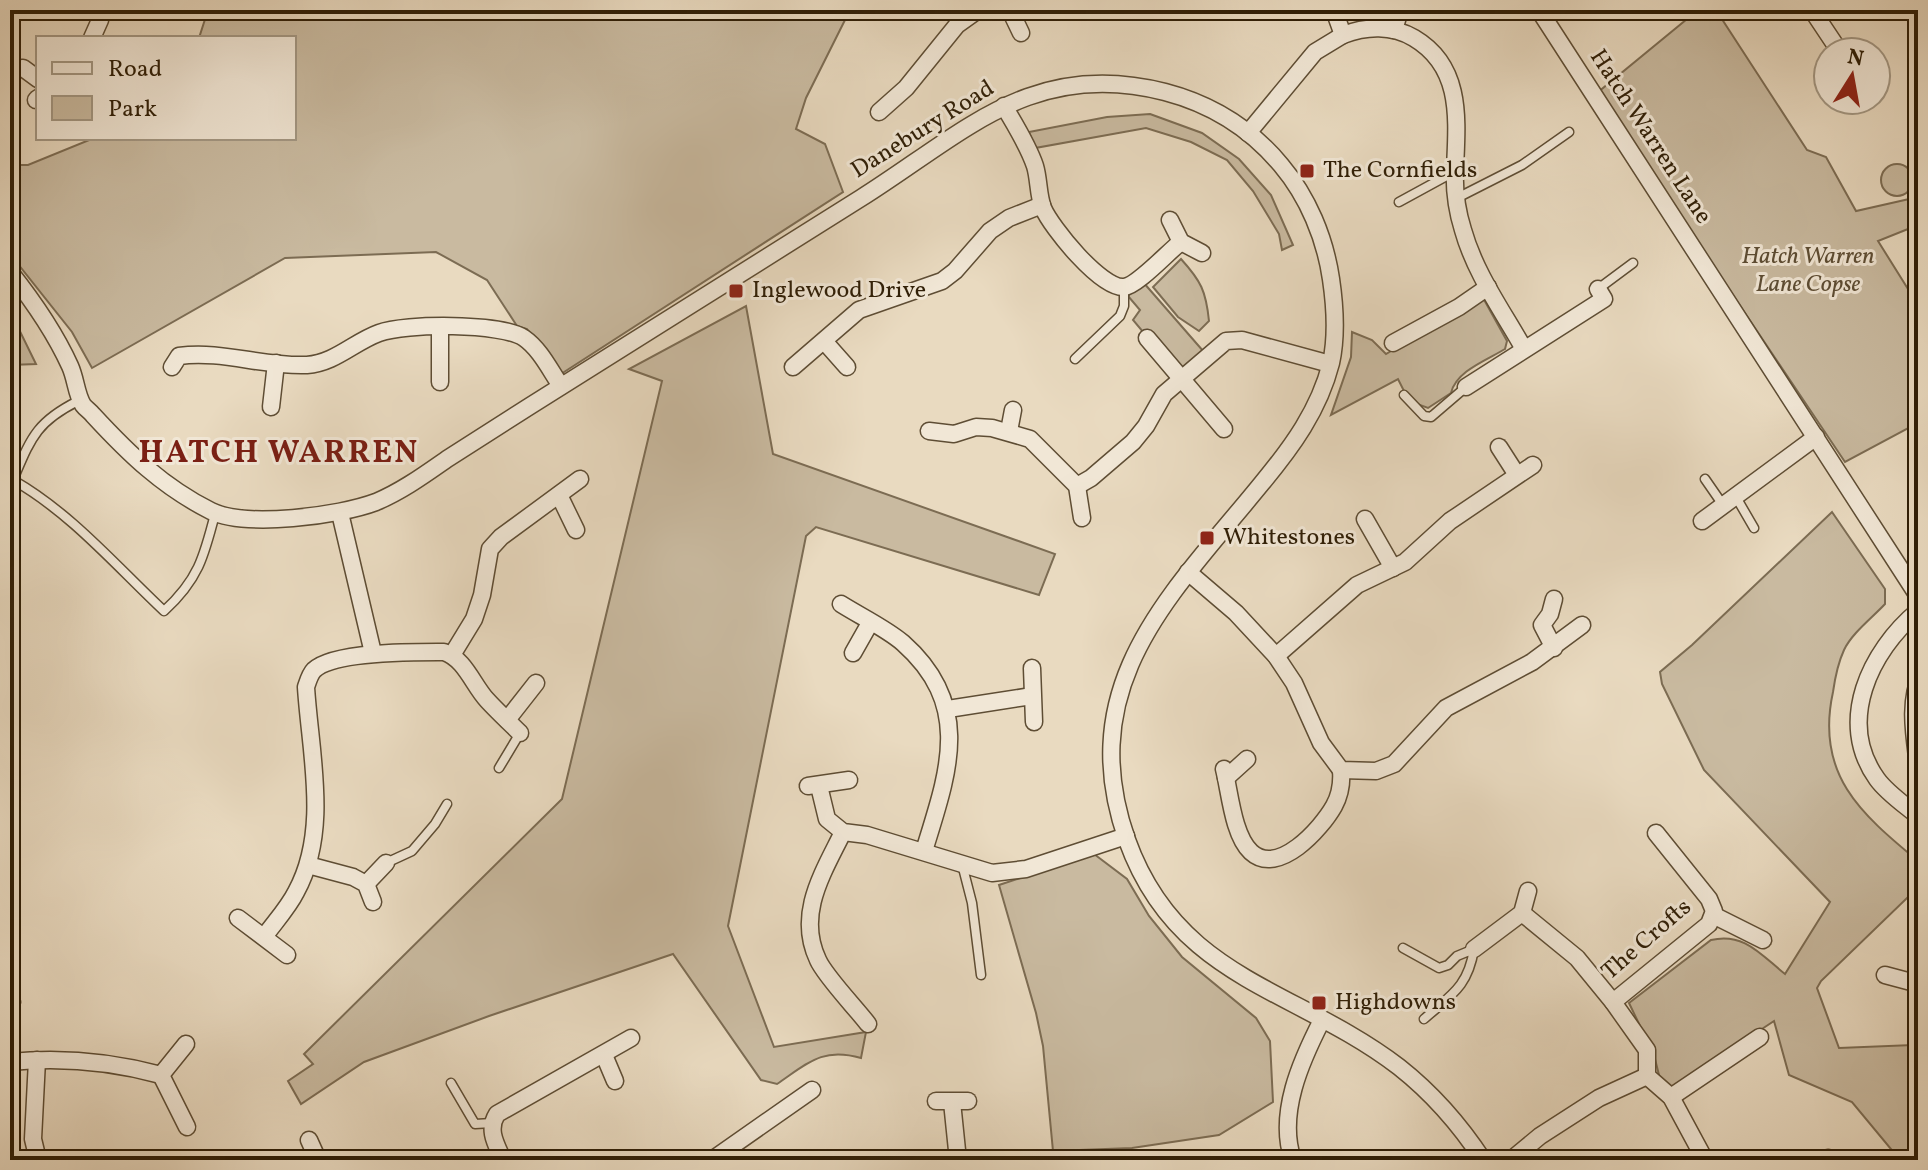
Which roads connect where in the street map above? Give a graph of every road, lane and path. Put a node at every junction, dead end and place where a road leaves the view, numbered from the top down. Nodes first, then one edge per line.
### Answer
1 (100, 10) edge
2 (945, 10) edge
3 (978, 10) edge
4 (1010, 10) edge
5 (1334, 10) edge
6 (1400, 10) edge
7 (1539, 10) edge
8 (1812, 10) edge
9 (957, 25) junction
10 (1394, 30) junction
11 (1021, 33) dead end
12 (1343, 35) junction
13 (93, 36) edge
14 (1824, 36) edge
15 (23, 68) dead end
16 (36, 78) edge
17 (1004, 106) junction
18 (879, 112) dead end
19 (1569, 132) dead end
20 (1248, 133) junction
21 (1455, 172) junction
22 (1457, 198) junction
23 (1399, 202) dead end
24 (1042, 205) junction
25 (1170, 220) dead end
26 (1181, 242) junction
27 (1202, 253) dead end
28 (1633, 263) dead end
29 (10, 272) edge
30 (1124, 287) junction
31 (1488, 287) junction
32 (1598, 289) joint
33 (440, 327) junction
34 (1147, 338) dead end
35 (824, 341) junction
36 (1393, 343) dead end
37 (1524, 349) junction
38 (1075, 359) dead end
39 (276, 363) junction
40 (1330, 364) junction
41 (172, 367) dead end
42 (793, 367) dead end
43 (847, 367) dead end
44 (1180, 379) junction
45 (440, 382) dead end
46 (561, 386) junction
47 (1466, 387) joint
48 (1404, 395) dead end
49 (78, 401) junction
50 (271, 407) dead end
51 (1013, 410) dead end
52 (1224, 429) dead end
53 (929, 431) dead end
54 (1009, 431) junction
55 (1816, 437) junction
56 (1499, 447) dead end
57 (1533, 465) dead end
58 (1517, 475) junction
59 (580, 479) dead end
60 (1705, 479) dead end
61 (1077, 486) junction
62 (559, 495) junction
63 (1729, 501) junction
64 (340, 513) junction
65 (215, 514) junction
66 (1082, 518) dead end
67 (1365, 519) dead end
68 (1702, 521) dead end
69 (1754, 528) dead end
70 (576, 530) dead end
71 (1393, 568) junction
72 (1188, 572) junction
73 (1918, 596) edge
74 (1554, 599) dead end
75 (841, 604) dead end
76 (1918, 611) edge
77 (870, 623) junction
78 (1582, 625) dead end
79 (1554, 648) junction
80 (373, 653) junction
81 (853, 653) dead end
82 (452, 655) junction
83 (1276, 656) junction
84 (1032, 668) dead end
85 (1918, 671) edge
86 (536, 683) dead end
87 (1032, 696) junction
88 (948, 709) junction
89 (507, 720) junction
90 (1034, 722) dead end
91 (520, 733) joint
92 (1247, 759) dead end
93 (499, 768) dead end
94 (1341, 770) junction
95 (1915, 773) dead end
96 (849, 780) dead end
97 (447, 804) dead end
98 (1918, 816) edge
99 (843, 832) junction
100 (1656, 833) dead end
101 (1126, 836) junction
102 (924, 851) junction
103 (386, 863) joint
104 (962, 864) junction
105 (308, 865) junction
106 (366, 884) junction
107 (1528, 891) dead end
108 (373, 902) dead end
109 (1522, 913) junction
110 (1713, 915) junction
111 (238, 918) dead end
112 (264, 937) junction
113 (1763, 940) dead end
114 (1403, 948) dead end
115 (1474, 949) junction
116 (287, 955) dead end
117 (981, 975) dead end
118 (1885, 975) dead end
119 (1918, 991) edge
120 (1613, 1002) junction
121 (1424, 1019) dead end
122 (1322, 1020) junction
123 (868, 1024) dead end
124 (1760, 1037) dead end
125 (631, 1038) dead end
126 (186, 1044) dead end
127 (604, 1055) junction
128 (37, 1060) junction
129 (10, 1062) edge
130 (161, 1075) junction
131 (1647, 1076) junction
132 (615, 1081) dead end
133 (451, 1083) dead end
134 (812, 1090) dead end
135 (1671, 1097) junction
136 (952, 1101) dead end
137 (492, 1123) junction
138 (187, 1127) dead end
139 (309, 1140) dead end
140 (714, 1159) edge
141 (38, 1160) edge
142 (318, 1160) edge
143 (503, 1160) edge
144 (958, 1160) edge
145 (1293, 1160) edge
146 (1483, 1160) edge
147 (1511, 1160) edge
148 (1705, 1160) edge

1 - 13 street
2 - 9 street
3 - 9 street
4 - 11 street
5 - 12 street
6 - 10 street
7 - 55 street, Hatch Warren Lane
8 - 14 street
9 - 18 street
10 - 12 street
10 - 21 street
12 - 20 street
15 - 16 street
17 - 20 street, Danebury Road
17 - 24 street
17 - 46 street, Danebury Road
19 - 22 lane
20 - 40 street, Danebury Road
21 - 22 street
21 - 23 lane
22 - 31 street
24 - 30 street
24 - 35 street
25 - 26 street
26 - 27 street
26 - 30 street
28 - 32 lane
29 - 49 street, Danebury Road
30 - 38 lane
31 - 36 street
31 - 37 street
32 - 37 street
33 - 39 street
33 - 45 street
33 - 46 street
34 - 44 street
35 - 42 street
35 - 43 street
37 - 47 street
39 - 41 street
39 - 50 street
40 - 44 street
40 - 72 street, Danebury Road
44 - 52 street
44 - 61 street
46 - 64 street, Danebury Road
47 - 48 lane
49 - 65 street, Danebury Road
49 - 65 lane
51 - 54 street
53 - 54 street
54 - 61 street
55 - 63 street
55 - 73 street, Hatch Warren Lane
56 - 58 street
57 - 58 street
58 - 71 street
59 - 62 street
60 - 63 lane
61 - 66 street
62 - 70 street
62 - 82 street
63 - 68 street
63 - 69 lane
64 - 65 street, Danebury Road
64 - 80 street
67 - 71 street
71 - 83 street
72 - 83 street
72 - 101 street, Danebury Road
74 - 79 street
75 - 77 street
76 - 98 street
77 - 81 street
77 - 88 street
78 - 79 street
79 - 94 street
80 - 82 street
80 - 105 street
82 - 89 street
83 - 94 street
84 - 87 street
85 - 95 lane
86 - 89 street
87 - 88 street
87 - 90 street
88 - 102 street
89 - 91 street
91 - 93 lane
92 - 94 street
96 - 99 street
97 - 103 lane
99 - 102 street
99 - 123 street
100 - 110 street, The Crofts
101 - 104 street
101 - 122 street, Danebury Road
102 - 104 street
103 - 106 street
104 - 117 lane
105 - 106 street
105 - 112 street
106 - 108 street
107 - 109 street
109 - 115 street
109 - 120 street, The Crofts
110 - 113 street, The Crofts
110 - 120 street, The Crofts
111 - 112 street
112 - 116 street
114 - 115 lane
115 - 121 lane
118 - 119 street
120 - 131 street, The Crofts
122 - 145 street
122 - 146 street, Danebury Road
124 - 135 street
125 - 127 street
126 - 130 street
127 - 132 street
127 - 137 street
128 - 129 street
128 - 130 street
128 - 141 street
130 - 138 street
131 - 135 street
131 - 147 street
133 - 137 lane
134 - 140 street
135 - 148 street
136 - 144 street
137 - 143 street
139 - 142 street

